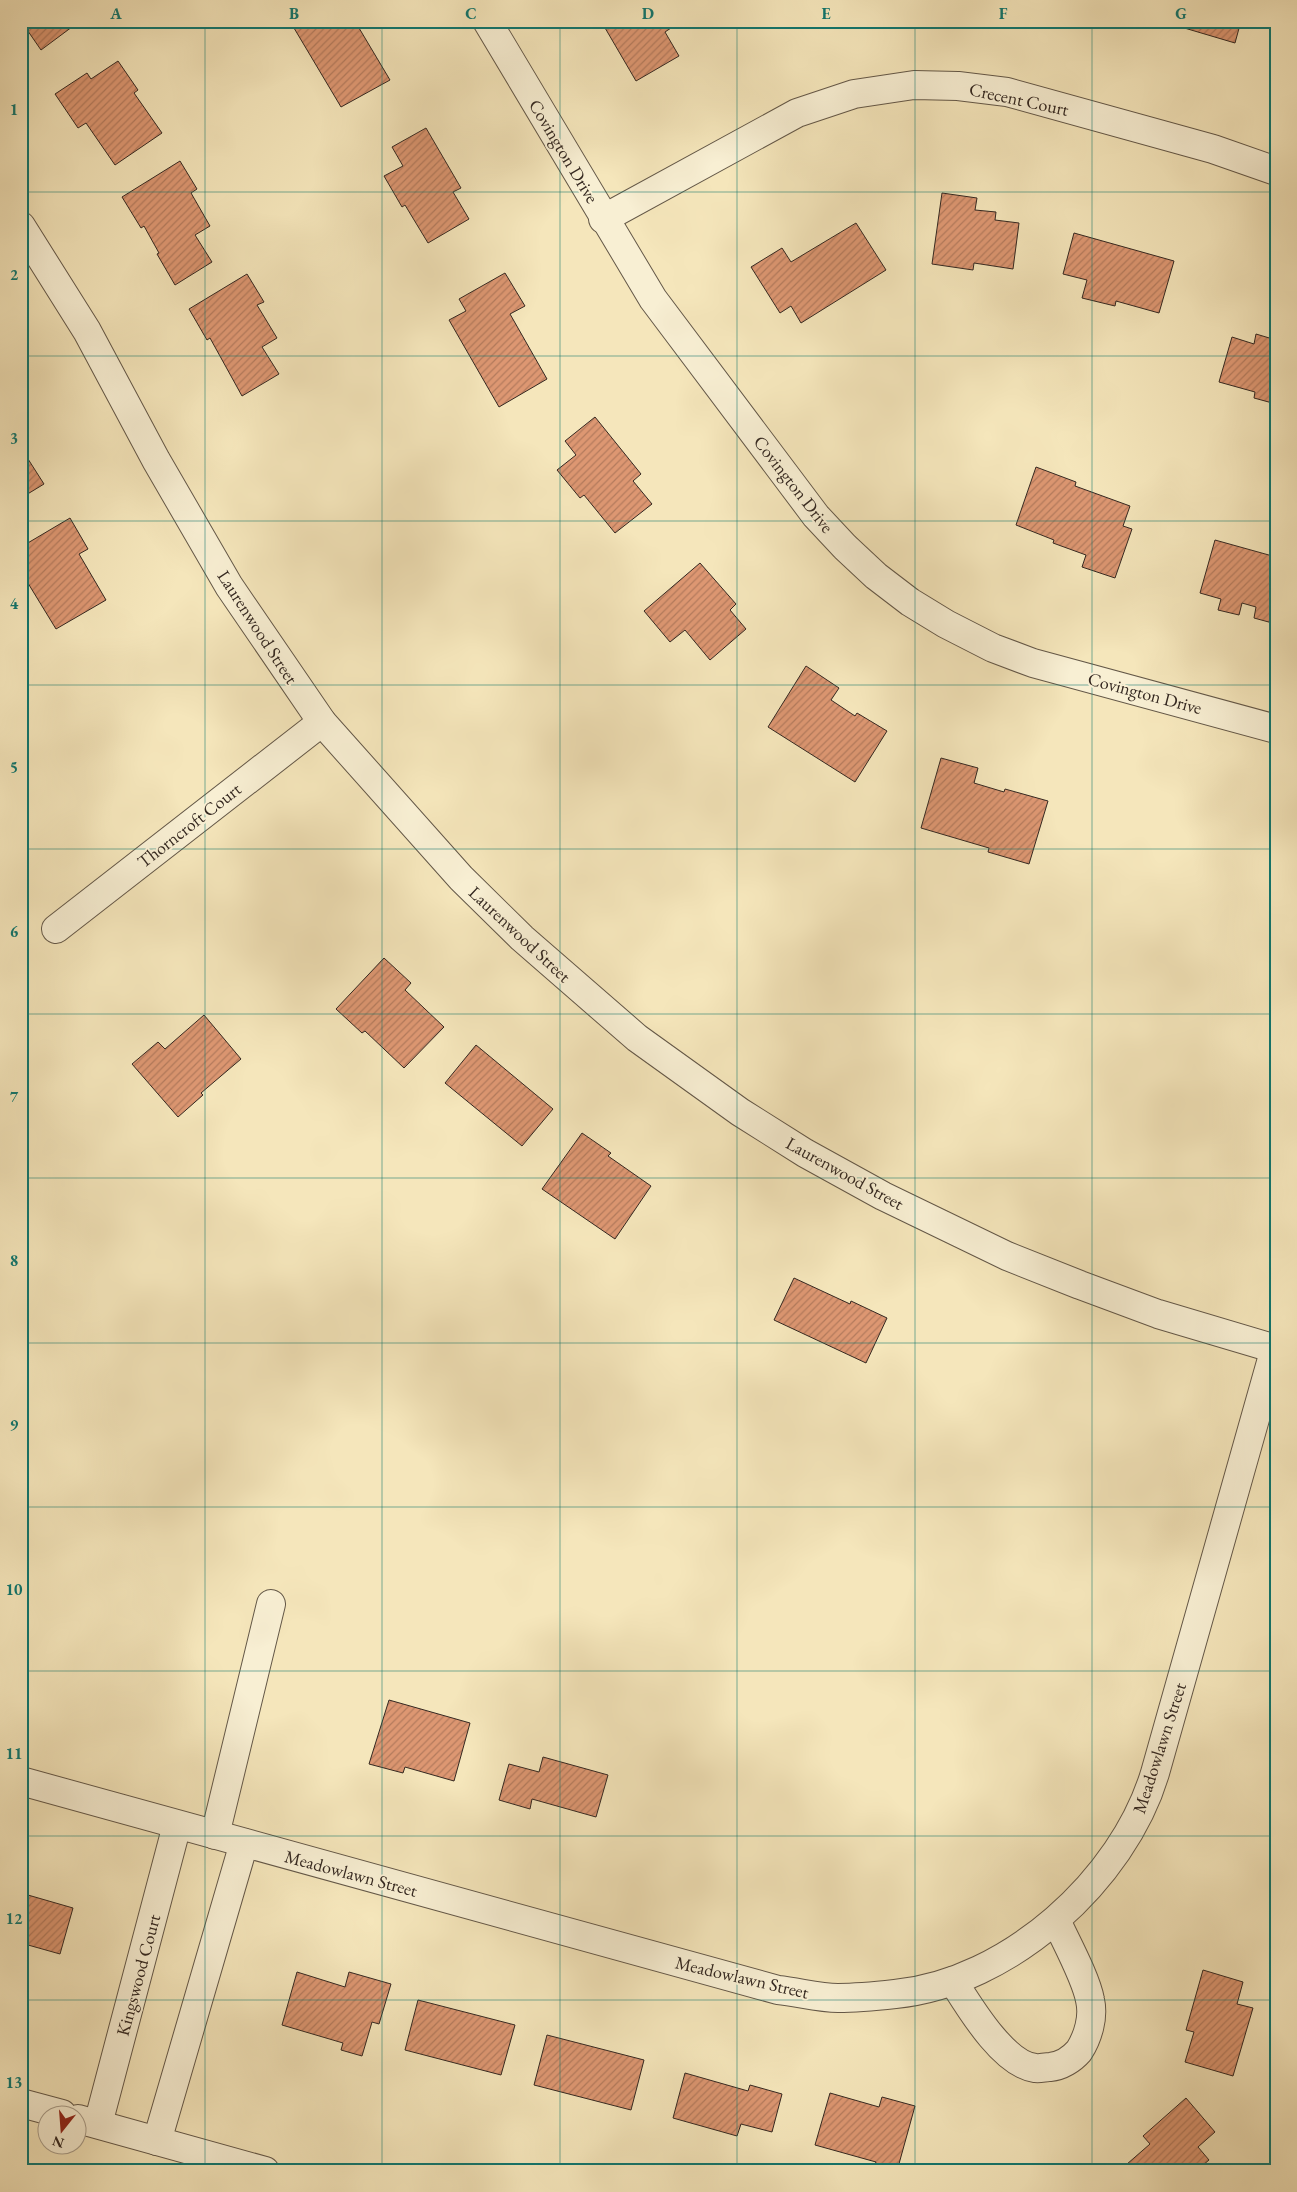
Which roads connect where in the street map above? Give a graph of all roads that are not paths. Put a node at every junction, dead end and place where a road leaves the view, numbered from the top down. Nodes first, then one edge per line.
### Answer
1 (487, 21) edge
2 (1276, 171) edge
3 (603, 219) junction
4 (21, 226) edge
5 (322, 722) junction
6 (1276, 730) edge
7 (56, 929) dead end
8 (1275, 1348) edge
9 (271, 1604) dead end
10 (21, 1782) edge
11 (177, 1825) junction
12 (215, 1835) junction
13 (244, 1843) junction
14 (1056, 1920) junction
15 (953, 1981) junction
16 (21, 2103) edge
17 (38, 2108) edge
18 (88, 2122) edge
19 (157, 2140) junction
20 (265, 2171) edge

1 - 3 street, Covington Drive
2 - 3 street, Crecent Court
3 - 6 street, Covington Drive
4 - 5 street, Laurenwood Street
5 - 7 street, Thorncroft Court
5 - 8 street, Laurenwood Street
8 - 14 street, Meadowlawn Street
9 - 12 street
10 - 11 street, Meadowlawn Street
11 - 12 street, Meadowlawn Street
11 - 18 street, Kingswood Court
12 - 13 street, Meadowlawn Street
13 - 15 street, Meadowlawn Street
13 - 19 street
14 - 15 street, Meadowlawn Street
14 - 15 street
16 - 17 street
18 - 19 street
19 - 20 street

